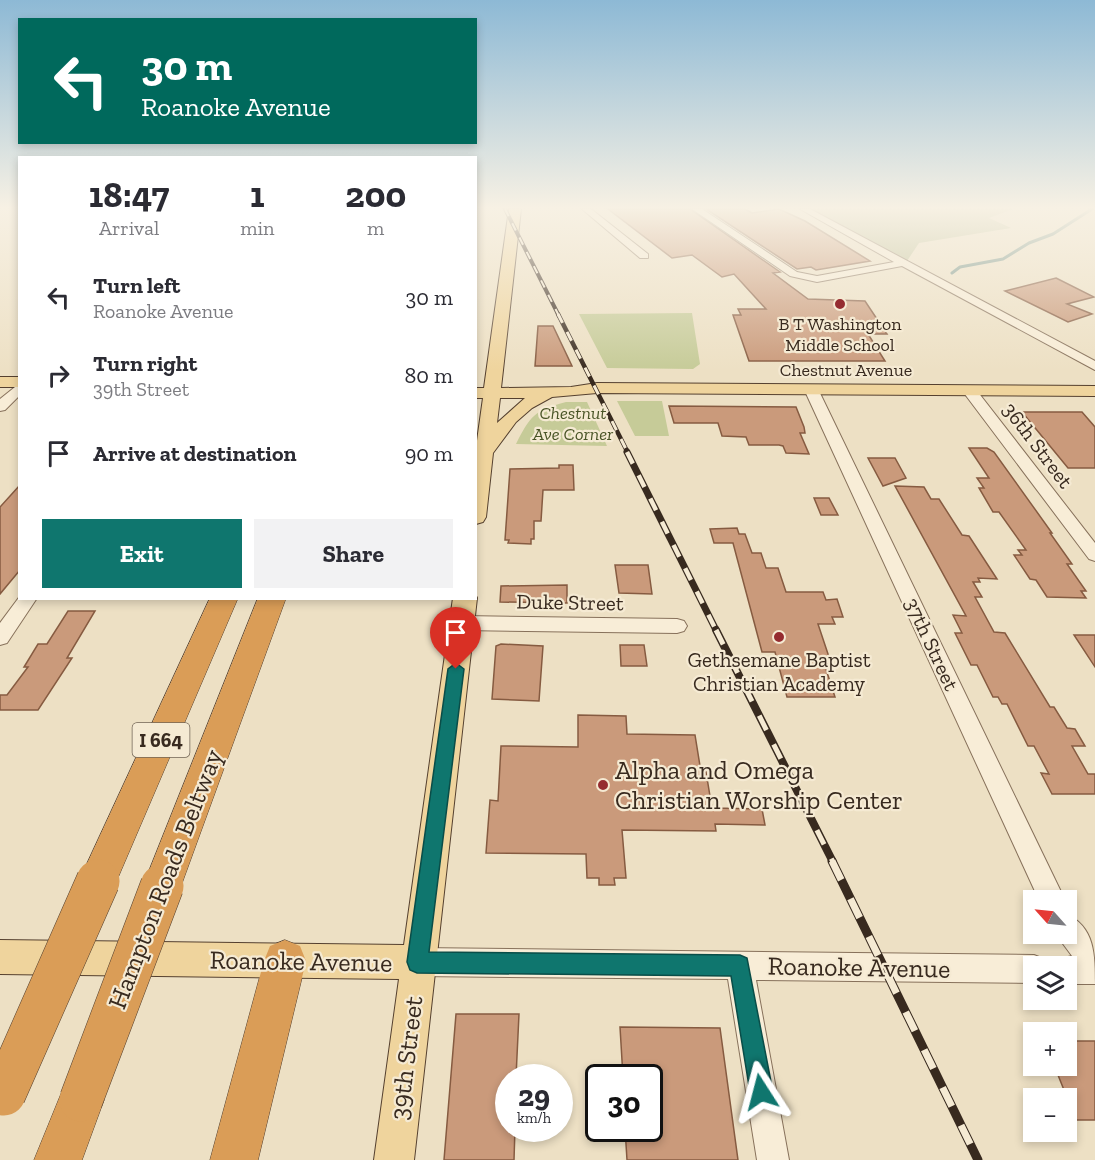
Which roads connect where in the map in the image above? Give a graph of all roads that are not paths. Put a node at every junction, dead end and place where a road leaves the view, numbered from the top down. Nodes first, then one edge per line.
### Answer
1 (505, 263) edge
2 (778, 263) edge
3 (903, 263) joint
4 (1095, 366) edge
5 (0, 382) edge
6 (18, 382) edge
7 (483, 387) edge
8 (597, 388) junction
9 (18, 389) edge
10 (810, 389) junction
11 (969, 390) junction
12 (1095, 391) edge
13 (557, 392) junction
14 (0, 407) edge
15 (483, 455) junction
16 (477, 508) edge
17 (1095, 555) edge
18 (27, 600) edge
19 (223, 600) edge
20 (271, 600) edge
21 (464, 611) edge
22 (677, 626) dead end
23 (0, 638) edge
24 (1047, 890) edge
25 (1077, 941) edge
26 (0, 957) edge
27 (285, 961) junction
28 (417, 962) junction
29 (1095, 963) edge
30 (740, 966) junction
31 (1023, 969) edge
32 (1077, 970) edge
33 (1095, 970) edge
34 (2, 1098) edge
35 (58, 1160) edge
36 (234, 1160) edge
37 (394, 1160) edge
38 (773, 1160) edge

1 - 7 main road
2 - 3 street
3 - 4 street
5 - 6 main road
7 - 8 main road, Chestnut Avenue
7 - 13 main road, Chestnut Avenue
7 - 15 main road
8 - 10 main road, Chestnut Avenue
8 - 13 main road, Chestnut Avenue
9 - 14 street
10 - 11 main road, Chestnut Avenue
10 - 24 street, 37th Street
11 - 12 main road, Chestnut Avenue
11 - 17 street, 36th Street
13 - 15 main road
15 - 16 main road
18 - 23 street
19 - 34 highway, I 664, bridge
20 - 35 highway, Hampton Roads Beltway / I 664, bridge
21 - 22 street, Duke Street
21 - 28 main road, 39th Street
25 - 29 street
26 - 27 main road, Roanoke Avenue
27 - 28 main road, Roanoke Avenue
27 - 36 highway
28 - 30 street, Roanoke Avenue
28 - 37 main road, 39th Street
30 - 31 street, Roanoke Avenue
30 - 38 street
32 - 33 street

